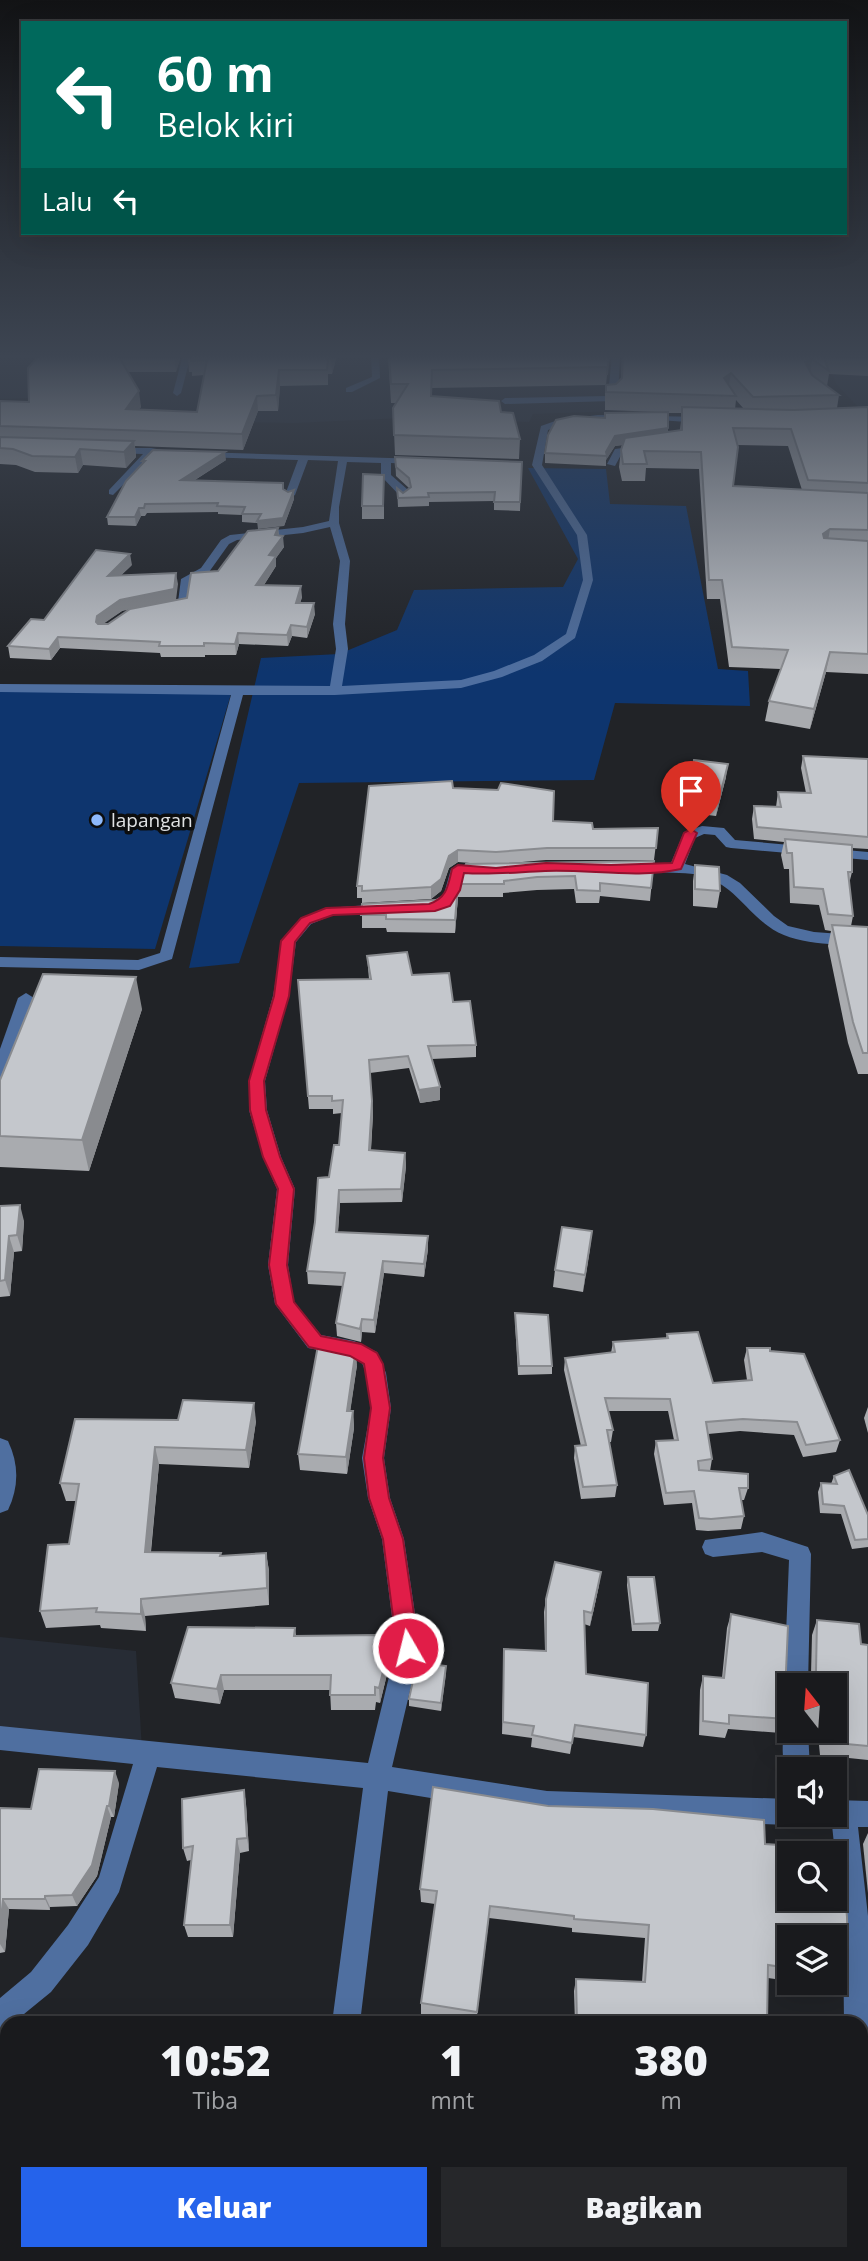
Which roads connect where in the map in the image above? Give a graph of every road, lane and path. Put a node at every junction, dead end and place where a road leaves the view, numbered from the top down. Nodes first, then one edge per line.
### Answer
1 (386, 460) edge
2 (143, 461) edge
3 (303, 461) edge
4 (343, 461) edge
5 (406, 461) edge
6 (424, 461) edge
7 (538, 461) edge
8 (614, 461) edge
9 (524, 464) edge
10 (612, 464) dead end
11 (537, 465) junction
12 (113, 492) dead end
13 (290, 495) edge
14 (403, 496) edge
15 (334, 523) junction
16 (151, 609) edge
17 (0, 688) edge
18 (238, 691) junction
19 (335, 691) junction
20 (868, 856) edge
21 (677, 867) junction
22 (611, 869) edge
23 (504, 870) edge
24 (868, 941) edge
25 (0, 962) edge
26 (26, 998) dead end
27 (0, 1073) edge
28 (0, 1447) edge
29 (0, 1503) edge
30 (713, 1547) dead end
31 (796, 1673) edge
32 (0, 1738) edge
33 (149, 1753) junction
34 (377, 1777) junction
35 (777, 1812) edge
36 (849, 1814) edge
37 (0, 2016) edge
38 (347, 2016) edge
39 (858, 2016) edge

1 - 14 street
2 - 12 street
3 - 13 street
4 - 15 street
5 - 6 street
7 - 11 street
8 - 10 street
9 - 11 street
11 - 19 street
15 - 16 street
15 - 19 street
17 - 18 street
18 - 19 street
18 - 25 street
20 - 21 street
21 - 22 street
21 - 24 street
23 - 34 street
26 - 27 street
28 - 29 street
30 - 31 street
32 - 33 street
33 - 34 street
33 - 37 street
34 - 35 street
34 - 38 street
36 - 39 street

